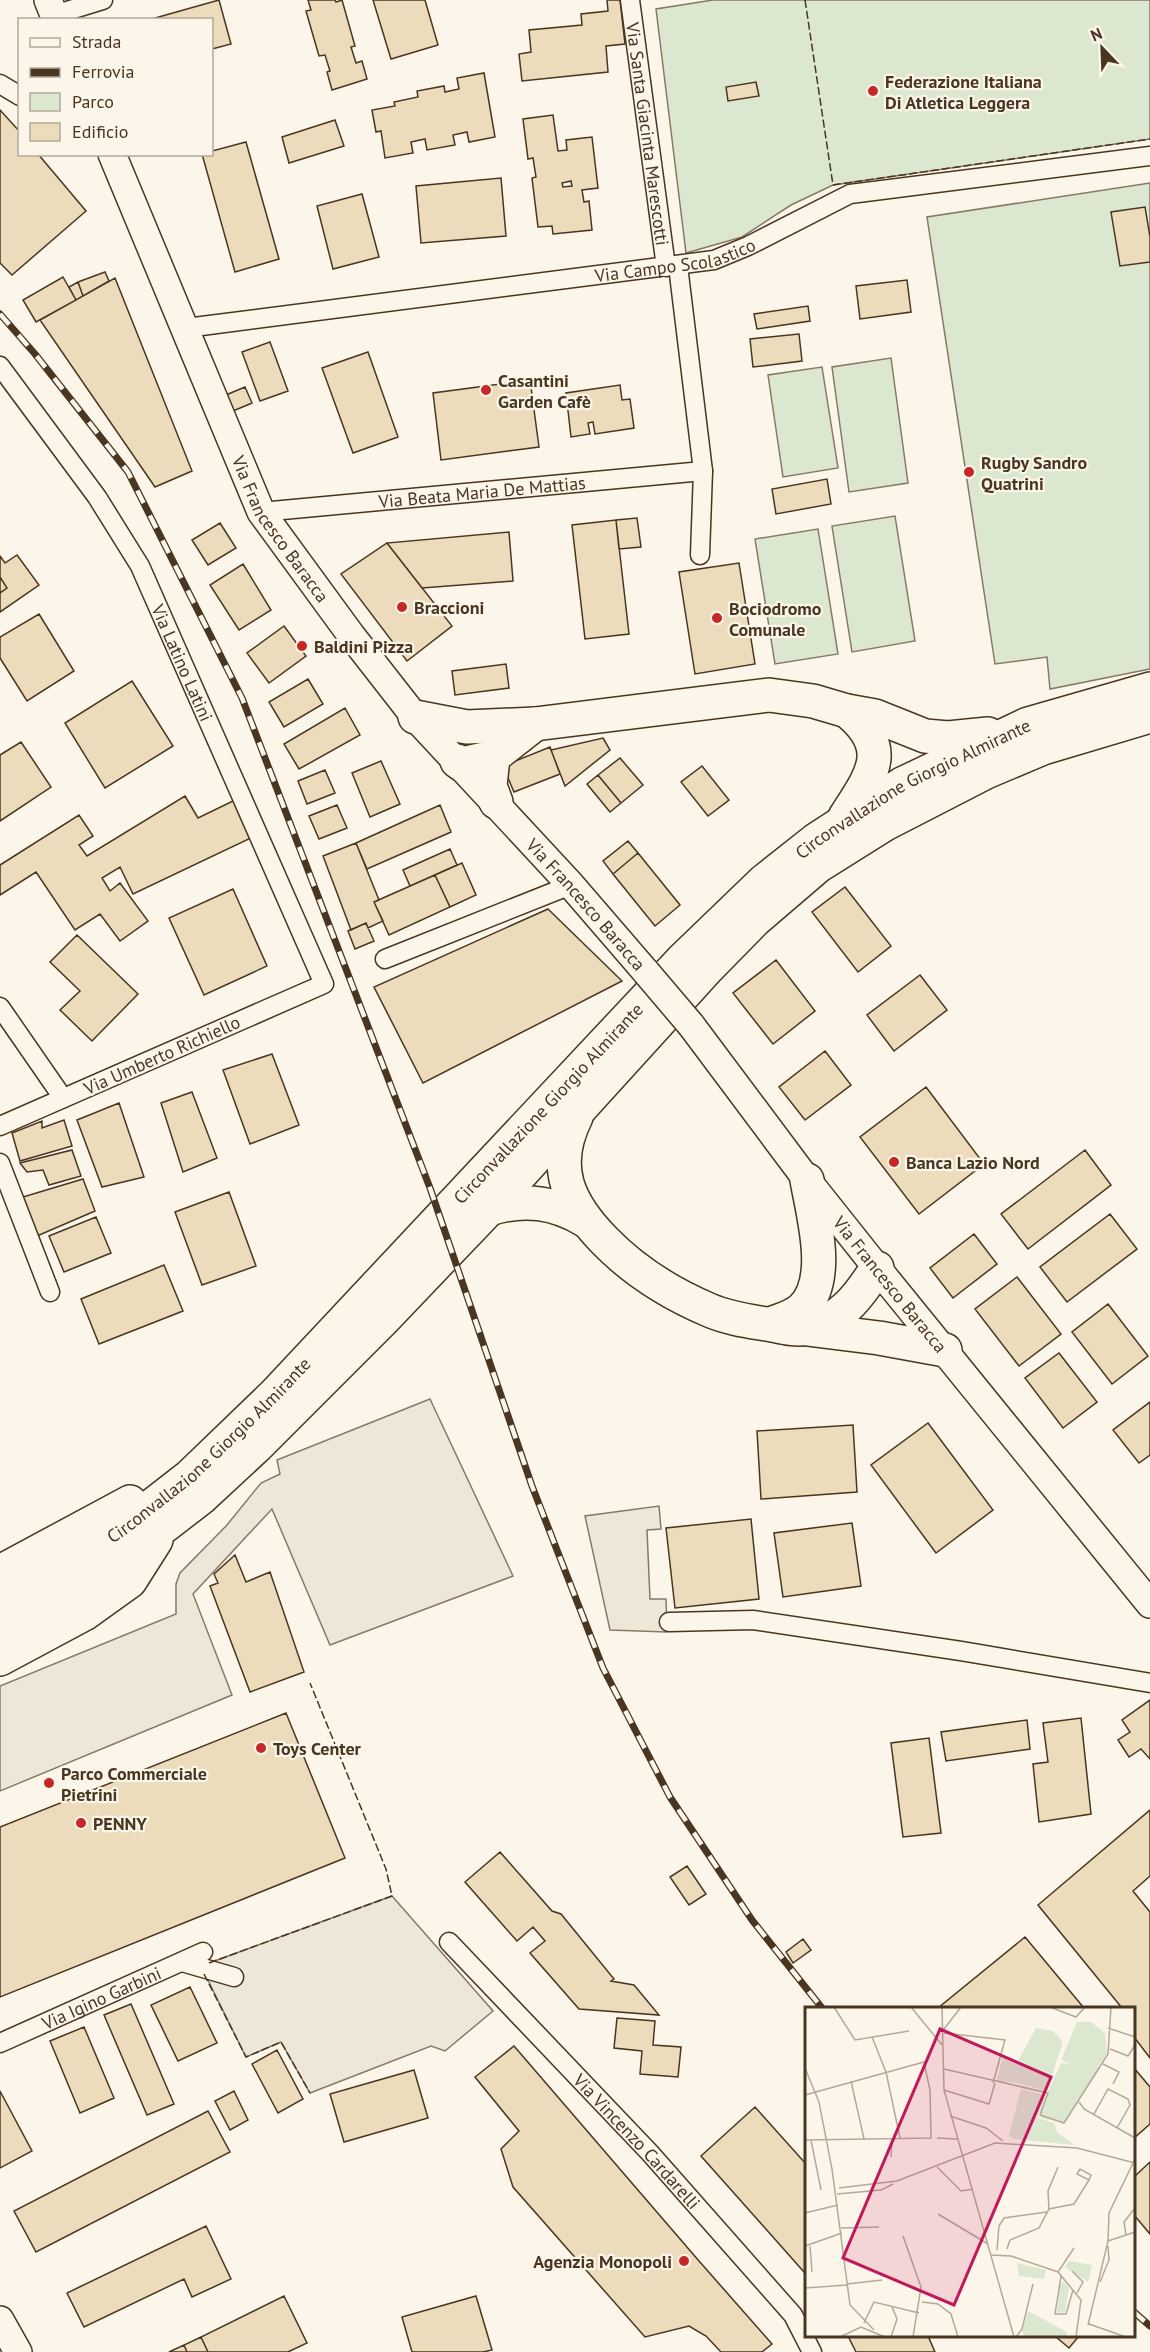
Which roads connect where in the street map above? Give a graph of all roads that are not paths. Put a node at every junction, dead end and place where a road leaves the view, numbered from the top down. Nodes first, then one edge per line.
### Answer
1 (103, 0) edge
2 (630, 0) edge
3 (53, 11) edge
4 (0, 84) edge
5 (18, 95) edge
6 (113, 156) edge
7 (1150, 156) edge
8 (672, 266) junction
9 (186, 328) junction
10 (0, 366) edge
11 (704, 471) junction
12 (261, 512) junction
13 (700, 555) dead end
14 (1150, 689) edge
15 (847, 711) junction
16 (1150, 716) edge
17 (415, 717) joint
18 (535, 724) junction
19 (1028, 724) junction
20 (457, 746) junction
21 (493, 757) junction
22 (496, 802) junction
23 (840, 824) junction
24 (571, 885) junction
25 (384, 959) dead end
26 (324, 984) joint
27 (0, 1007) edge
28 (63, 1098) junction
29 (587, 1101) junction
30 (0, 1126) edge
31 (0, 1163) edge
32 (807, 1180) junction
33 (489, 1209) junction
34 (586, 1221) junction
35 (877, 1268) junction
36 (50, 1292) dead end
37 (808, 1315) junction
38 (945, 1350) junction
39 (190, 1476) junction
40 (164, 1526) junction
41 (0, 1572) edge
42 (0, 1603) edge
43 (1150, 1604) edge
44 (669, 1622) dead end
45 (0, 1628) edge
46 (0, 1659) edge
47 (1150, 1683) edge
48 (449, 1942) dead end
49 (203, 1952) dead end
50 (182, 1962) junction
51 (234, 1977) dead end
52 (0, 2043) edge
53 (0, 2320) edge
54 (18, 2352) edge
55 (812, 2352) edge

1 - 3 street
2 - 8 street, Via Santa Giacinta Marescotti
4 - 5 street
6 - 9 main road, Via Francesco Baracca
7 - 8 street, Via Campo Scolastico
8 - 9 street, Via Campo Scolastico
8 - 11 street
9 - 12 main road, Via Francesco Baracca
10 - 26 street, Via Latino Latini
11 - 12 street, Via Beata Maria De Mattias
11 - 13 street
12 - 17 main road, Via Francesco Baracca
14 - 19 highway, Circonvallazione Giorgio Almirante
15 - 18 highway
15 - 19 highway
15 - 23 highway
16 - 29 highway, Circonvallazione Giorgio Almirante
17 - 20 highway
18 - 20 highway
18 - 21 highway
19 - 23 highway, Circonvallazione Giorgio Almirante
20 - 21 highway
20 - 22 main road, Via Francesco Baracca
21 - 22 highway
22 - 24 main road, Via Francesco Baracca
23 - 39 highway, Circonvallazione Giorgio Almirante
24 - 25 street
24 - 32 main road, Via Francesco Baracca, bridge
26 - 28 street, Via Umberto Richiello
27 - 28 street
28 - 30 street, Via Umberto Richiello
29 - 33 highway, Circonvallazione Giorgio Almirante
29 - 34 highway
31 - 36 street
32 - 35 main road, Via Francesco Baracca
32 - 37 highway
33 - 34 highway
33 - 40 highway, Circonvallazione Giorgio Almirante
34 - 37 highway
35 - 37 highway
35 - 38 main road, Via Francesco Baracca
37 - 38 highway
38 - 43 main road, Via Francesco Baracca
39 - 41 highway
39 - 42 highway, Circonvallazione Giorgio Almirante
40 - 45 highway, Circonvallazione Giorgio Almirante
40 - 46 highway
44 - 47 street
48 - 55 street, Via Vincenzo Cardarelli
49 - 50 street, Via Igino Garbini
50 - 51 street
50 - 52 street, Via Igino Garbini
53 - 54 main road

